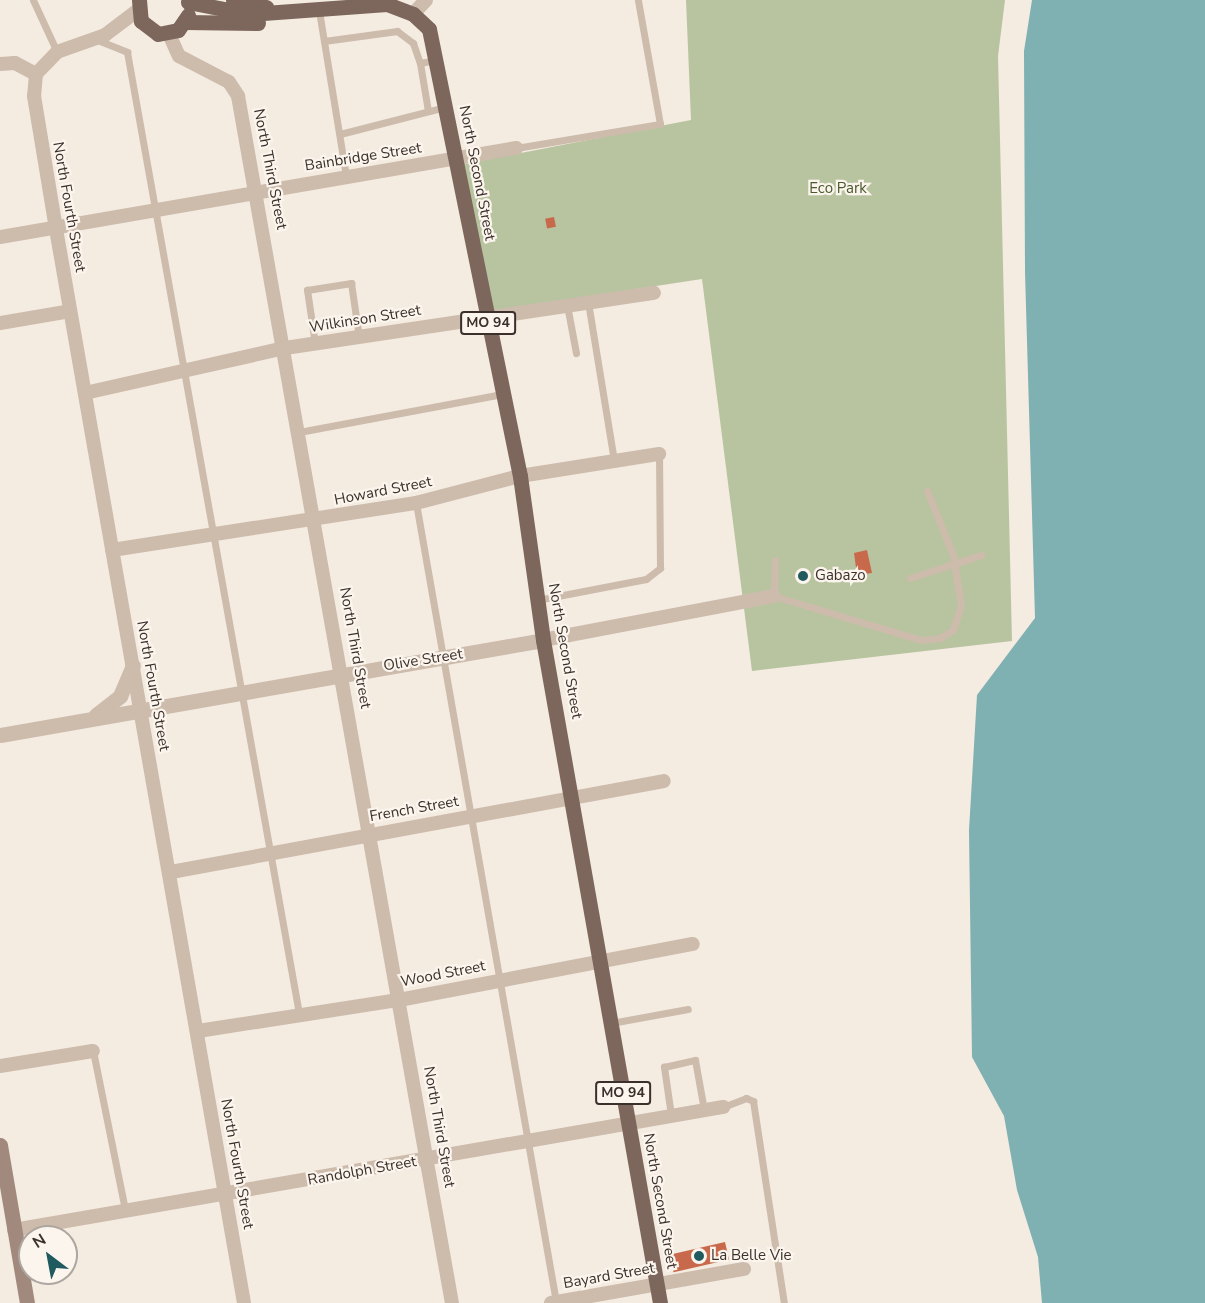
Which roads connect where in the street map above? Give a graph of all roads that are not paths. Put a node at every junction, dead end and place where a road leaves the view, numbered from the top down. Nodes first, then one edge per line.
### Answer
1 (33, 0) edge
2 (233, 0) edge
3 (426, 0) edge
4 (638, 0) edge
5 (187, 1) edge
6 (351, 3) edge
7 (138, 5) edge
8 (312, 12) junction
9 (413, 14) junction
10 (185, 22) junction
11 (169, 34) junction
12 (93, 38) junction
13 (324, 41) junction
14 (57, 52) junction
15 (428, 61) junction
16 (0, 64) edge
17 (36, 74) junction
18 (445, 107) junction
19 (428, 111) junction
20 (340, 134) junction
21 (516, 148) joint
22 (456, 159) junction
23 (346, 176) junction
24 (256, 190) junction
25 (157, 210) junction
26 (56, 229) junction
27 (0, 237) edge
28 (654, 293) dead end
29 (588, 302) junction
30 (567, 305) junction
31 (70, 311) junction
32 (487, 316) junction
33 (0, 323) edge
34 (359, 337) junction
35 (315, 344) junction
36 (285, 348) junction
37 (576, 353) dead end
38 (185, 370) junction
39 (85, 393) junction
40 (503, 394) junction
41 (299, 432) junction
42 (659, 454) joint
43 (614, 461) junction
44 (520, 476) junction
45 (927, 491) dead end
46 (416, 503) junction
47 (314, 521) junction
48 (214, 535) junction
49 (112, 550) junction
50 (981, 555) dead end
51 (775, 560) dead end
52 (954, 563) junction
53 (910, 578) dead end
54 (774, 596) junction
55 (537, 600) junction
56 (543, 640) junction
57 (441, 657) junction
58 (133, 666) junction
59 (341, 674) junction
60 (239, 692) junction
61 (140, 709) junction
62 (90, 719) junction
63 (0, 735) edge
64 (664, 782) dead end
65 (573, 799) junction
66 (470, 816) junction
67 (370, 833) junction
68 (270, 851) junction
69 (171, 872) junction
70 (693, 944) dead end
71 (600, 962) junction
72 (499, 980) junction
73 (399, 1000) junction
74 (688, 1009) dead end
75 (298, 1014) junction
76 (611, 1023) junction
77 (198, 1031) junction
78 (93, 1051) joint
79 (0, 1066) edge
80 (723, 1107) joint
81 (704, 1110) junction
82 (671, 1115) junction
83 (628, 1122) junction
84 (529, 1141) junction
85 (0, 1145) edge
86 (427, 1160) junction
87 (225, 1196) junction
88 (125, 1210) junction
89 (7, 1232) edge
90 (744, 1269) dead end
91 (657, 1284) junction
92 (27, 1303) edge
93 (244, 1303) edge
94 (452, 1303) edge
95 (554, 1303) edge
96 (660, 1303) edge
97 (784, 1303) edge

1 - 14 lane
2 - 8 main road
3 - 9 street
4 - 21 lane, Bainbridge Street
5 - 8 main road
5 - 10 main road
6 - 8 main road
6 - 9 main road
7 - 11 main road
7 - 12 street
8 - 10 main road
8 - 13 lane
9 - 15 main road, North Second Street / MO 94
10 - 11 main road
11 - 24 street, North Third Street
12 - 14 street
12 - 25 lane
13 - 15 lane
13 - 20 lane
14 - 17 street
15 - 18 main road, North Second Street / MO 94
15 - 19 lane
16 - 17 street
17 - 26 street, North Fourth Street
18 - 19 lane
18 - 22 main road, North Second Street / MO 94
19 - 20 lane
20 - 23 lane
21 - 22 street, Bainbridge Street
22 - 23 street, Bainbridge Street
22 - 32 main road, North Second Street / MO 94
23 - 24 street, Bainbridge Street
24 - 25 street, Bainbridge Street
24 - 36 street, North Third Street
25 - 26 street, Bainbridge Street
25 - 38 lane
26 - 27 street, Bainbridge Street
26 - 31 street, North Fourth Street
28 - 29 street, Wilkinson Street
29 - 30 street, Wilkinson Street
29 - 43 lane
30 - 32 street, Wilkinson Street
30 - 37 lane
31 - 33 street
31 - 39 street, North Fourth Street
32 - 34 street, Wilkinson Street
32 - 40 main road, North Second Street / MO 94
34 - 35 street, Wilkinson Street
34 - 35 lane
35 - 36 street, Wilkinson Street
36 - 38 street, Wilkinson Street
36 - 41 street, North Third Street
38 - 39 street, Wilkinson Street
38 - 48 lane
39 - 49 street, North Fourth Street
40 - 41 lane
40 - 44 main road, North Second Street / MO 94
41 - 47 street, North Third Street
42 - 43 street, Howard Street
42 - 55 lane
43 - 44 street, Howard Street
44 - 46 street, Howard Street
44 - 55 main road, North Second Street / MO 94
45 - 52 lane
46 - 47 street, Howard Street
46 - 57 lane
47 - 48 street, Howard Street
47 - 59 street, North Third Street
48 - 49 street, Howard Street
48 - 60 lane
49 - 58 street, North Fourth Street
50 - 52 lane
51 - 54 lane
52 - 53 lane
52 - 54 lane
54 - 56 street, Olive Street
55 - 56 main road, North Second Street / MO 94
56 - 57 street, Olive Street
56 - 65 main road, North Second Street / MO 94
57 - 59 street, Olive Street
57 - 66 lane
58 - 61 street, North Fourth Street
58 - 62 street
59 - 60 street, Olive Street
59 - 67 street, North Third Street
60 - 61 street, Olive Street
60 - 68 lane
61 - 62 street, Olive Street
61 - 69 street, North Fourth Street
62 - 63 street, Olive Street
64 - 65 street, French Street
65 - 66 street, French Street
65 - 71 main road, North Second Street / MO 94
66 - 67 street, French Street
66 - 72 lane
67 - 68 street, French Street
67 - 73 street, North Third Street
68 - 69 street, French Street
68 - 75 lane
69 - 77 street, North Fourth Street
70 - 71 street, Wood Street
71 - 72 street, Wood Street
71 - 76 main road, North Second Street / MO 94
72 - 73 street, Wood Street
72 - 84 lane
73 - 75 street, Wood Street
73 - 86 street, North Third Street
74 - 76 lane
75 - 77 street, Wood Street
76 - 83 main road, North Second Street / MO 94
77 - 87 street, North Fourth Street
78 - 79 street
78 - 88 lane
80 - 81 street, Randolph Street
80 - 97 lane
81 - 82 street, Randolph Street
81 - 82 lane
82 - 83 street, Randolph Street
83 - 84 street, Randolph Street
83 - 91 main road, North Second Street / MO 94
84 - 86 street, Randolph Street
84 - 95 lane
85 - 89 main road
86 - 87 street, Randolph Street
86 - 94 street, North Third Street
87 - 88 street, Randolph Street
87 - 93 street, North Fourth Street
88 - 89 street, Randolph Street
89 - 92 main road
90 - 91 street, Bayard Street
91 - 95 street, Bayard Street
91 - 96 main road, North Second Street / MO 94

